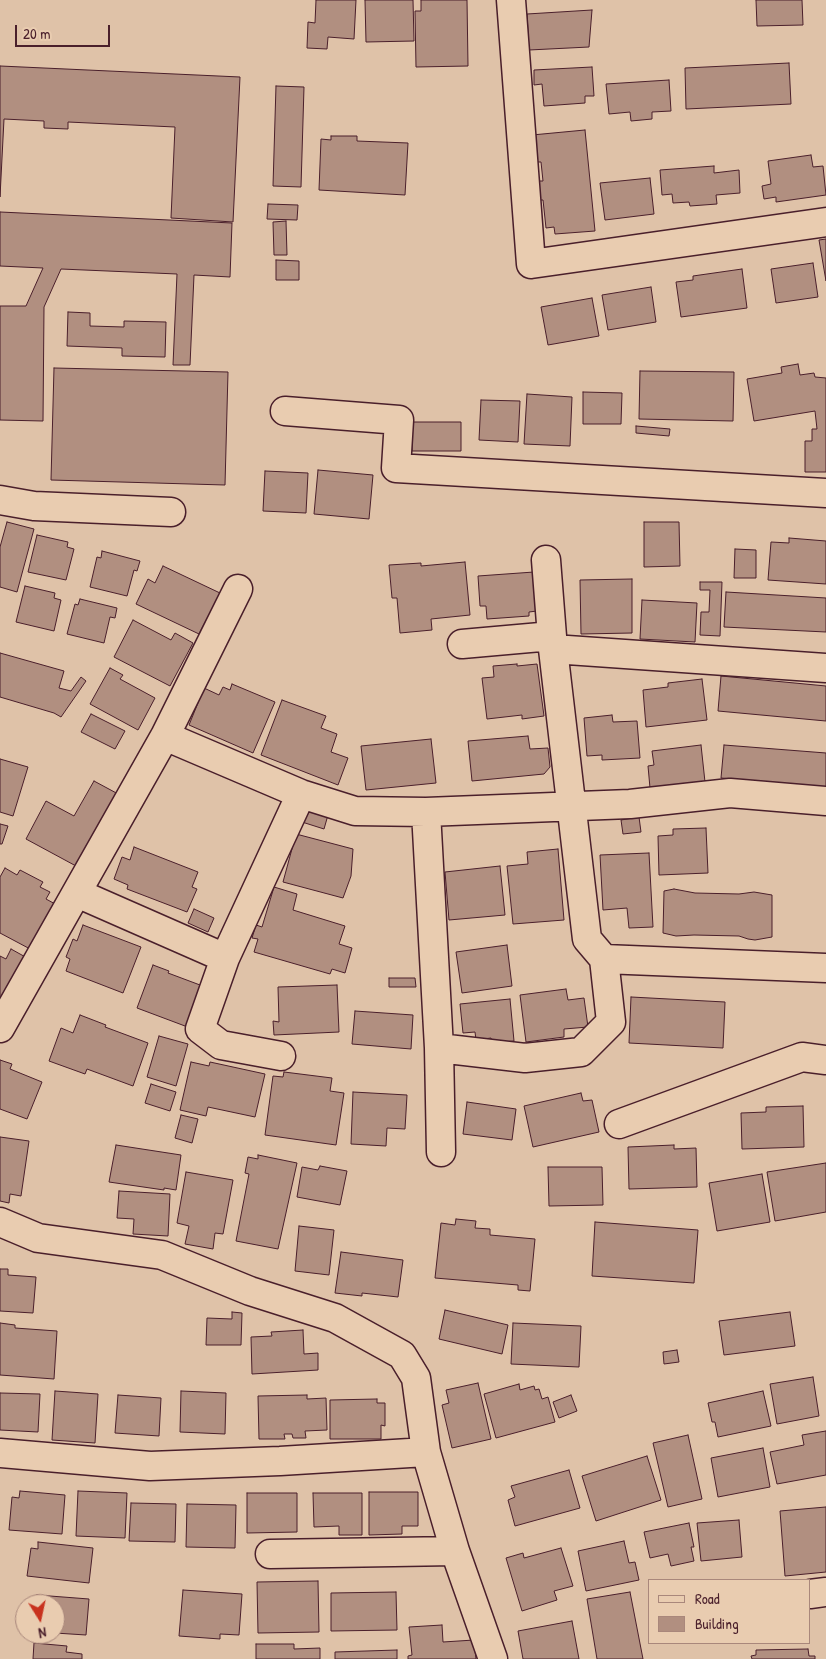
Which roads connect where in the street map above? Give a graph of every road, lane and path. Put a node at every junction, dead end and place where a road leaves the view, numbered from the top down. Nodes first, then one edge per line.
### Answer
1 (511, 0) edge
2 (826, 222) edge
3 (285, 411) dead end
4 (826, 492) edge
5 (0, 500) edge
6 (172, 512) dead end
7 (546, 560) dead end
8 (238, 588) dead end
9 (552, 642) junction
10 (462, 644) dead end
11 (826, 668) edge
12 (165, 736) junction
13 (301, 794) junction
14 (826, 801) edge
15 (571, 806) junction
16 (426, 812) junction
17 (77, 894) junction
18 (225, 958) junction
19 (604, 959) junction
20 (826, 968) edge
21 (0, 1028) edge
22 (439, 1048) junction
23 (281, 1056) dead end
24 (826, 1060) edge
25 (620, 1124) dead end
26 (440, 1152) dead end
27 (0, 1222) edge
28 (426, 1452) junction
29 (0, 1453) edge
30 (455, 1551) junction
31 (270, 1554) dead end
32 (826, 1592) edge
33 (811, 1594) edge
34 (493, 1659) edge

1 - 2 street
3 - 4 street
5 - 6 street
7 - 9 street
8 - 12 street
9 - 10 street
9 - 11 street
9 - 15 street
12 - 13 street
12 - 17 street
13 - 16 street
13 - 18 street
14 - 15 street
15 - 16 street
15 - 19 street
16 - 22 street
17 - 18 street
17 - 21 street
18 - 23 street
19 - 20 street
19 - 22 street
22 - 26 street
24 - 25 street
27 - 28 street
28 - 29 street
28 - 30 street
30 - 31 street
30 - 34 street
32 - 33 street

